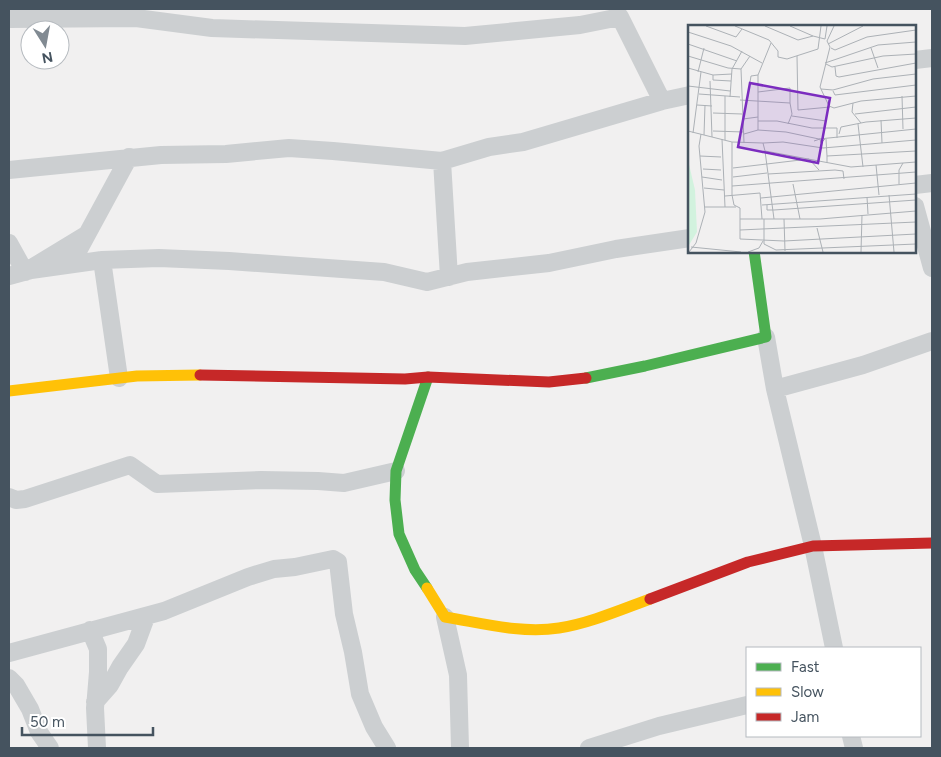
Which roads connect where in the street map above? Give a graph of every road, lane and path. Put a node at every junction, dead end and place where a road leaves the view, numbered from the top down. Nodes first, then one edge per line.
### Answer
1 (87, 9) edge
2 (128, 9) edge
3 (619, 13) edge
4 (103, 18) junction
5 (9, 19) edge
6 (932, 58) edge
7 (916, 60) edge
8 (688, 95) edge
9 (662, 100) junction
10 (130, 157) junction
11 (442, 161) junction
12 (9, 170) edge
13 (932, 183) edge
14 (916, 185) edge
15 (916, 210) edge
16 (87, 235) junction
17 (688, 238) edge
18 (9, 243) edge
19 (754, 252) edge
20 (102, 260) junction
21 (71, 264) junction
22 (932, 268) edge
23 (17, 274) edge
24 (449, 277) junction
25 (766, 336) junction
26 (932, 341) edge
27 (428, 377) junction
28 (119, 378) junction
29 (775, 389) junction
30 (9, 391) edge
31 (396, 472) junction
32 (9, 497) edge
33 (932, 543) edge
34 (813, 546) junction
35 (146, 617) junction
36 (445, 617) junction
37 (90, 630) junction
38 (834, 647) edge
39 (9, 653) edge
40 (9, 678) edge
41 (95, 702) junction
42 (746, 705) edge
43 (50, 748) edge
44 (97, 748) edge
45 (387, 748) edge
46 (460, 748) edge
47 (589, 748) edge

1 - 4 street
2 - 4 street
3 - 4 street
3 - 9 street
4 - 5 street
6 - 7 street
8 - 9 street
9 - 11 street
10 - 11 street
10 - 12 street
10 - 16 street
11 - 24 street
13 - 14 street
15 - 22 street
16 - 21 street
16 - 23 street
17 - 24 street
18 - 23 street
19 - 25 street
20 - 21 street
20 - 24 street
20 - 28 street
21 - 23 street
25 - 27 street
25 - 29 street
26 - 29 street
27 - 28 street
27 - 31 street
28 - 30 street
29 - 34 street
31 - 32 street
31 - 36 street
33 - 34 street
34 - 36 street
34 - 38 street
35 - 37 street
35 - 41 street
35 - 45 street
36 - 46 street
37 - 39 street
37 - 41 street
40 - 43 street
41 - 44 street
42 - 47 street

